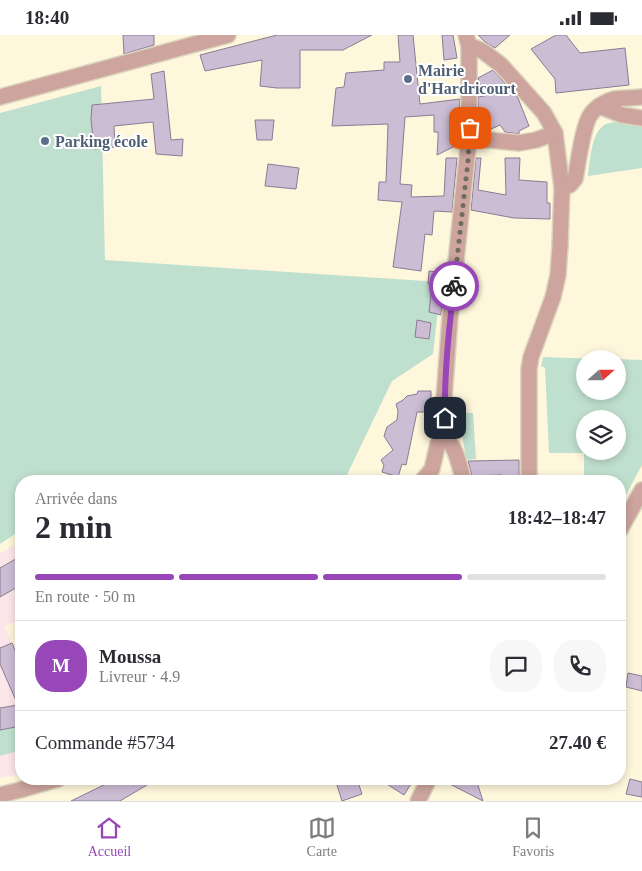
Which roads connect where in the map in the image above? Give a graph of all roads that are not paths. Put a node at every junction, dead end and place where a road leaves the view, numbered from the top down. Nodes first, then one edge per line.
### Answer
1 (228, 35) edge
2 (467, 41) edge
3 (0, 97) edge
4 (642, 97) edge
5 (599, 106) junction
6 (642, 118) edge
7 (555, 133) junction
8 (470, 138) junction
9 (562, 188) junction
10 (445, 438) junction
11 (427, 475) edge
12 (462, 475) edge
13 (529, 475) edge
14 (642, 490) edge
15 (626, 519) edge
16 (37, 785) edge
17 (426, 785) edge
18 (0, 795) edge
19 (418, 801) edge

1 - 3 street
2 - 7 street
2 - 8 street
4 - 5 street
5 - 6 street
5 - 9 street
7 - 8 street
7 - 9 street
8 - 10 street
9 - 13 street
10 - 11 street
10 - 12 street
14 - 15 street
16 - 18 street
17 - 19 street

